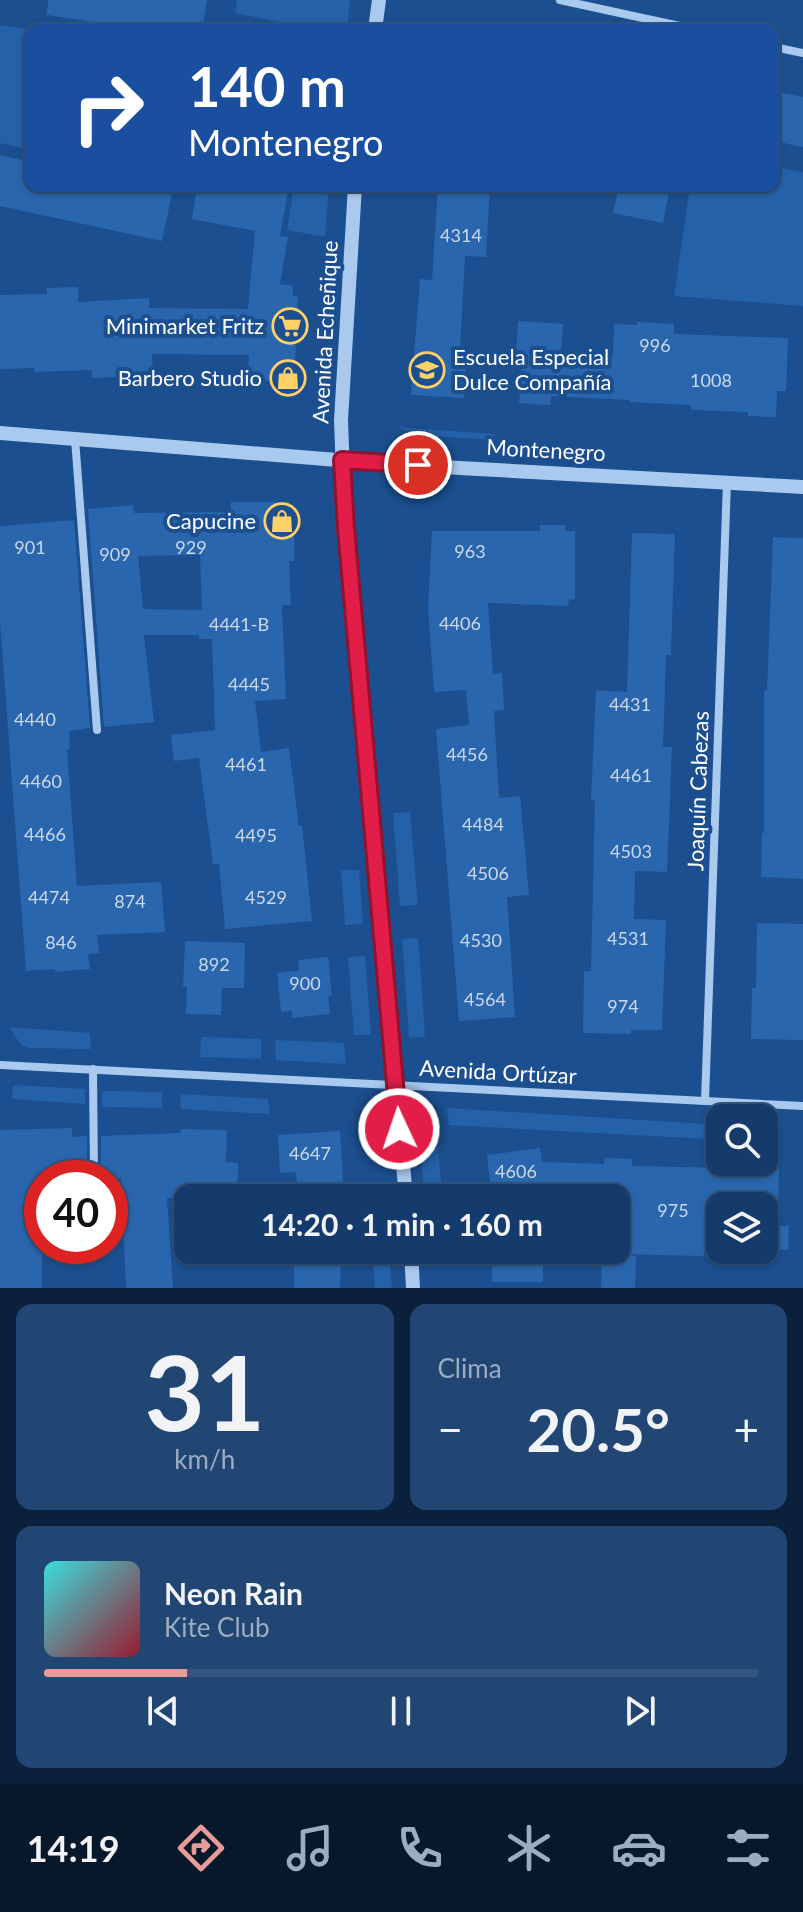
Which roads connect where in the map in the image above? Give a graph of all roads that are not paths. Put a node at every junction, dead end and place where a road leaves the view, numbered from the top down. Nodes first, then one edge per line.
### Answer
1 (379, 0) edge
2 (560, 0) edge
3 (376, 24) edge
4 (670, 24) edge
5 (780, 48) edge
6 (803, 53) edge
7 (355, 192) edge
8 (0, 433) edge
9 (75, 439) junction
10 (342, 460) junction
11 (727, 482) junction
12 (803, 487) edge
13 (97, 730) dead end
14 (0, 1065) edge
15 (93, 1069) junction
16 (396, 1085) junction
17 (705, 1101) junction
18 (803, 1106) edge
19 (94, 1160) edge
20 (405, 1184) edge
21 (412, 1264) edge
22 (413, 1288) edge

1 - 3 street
2 - 4 street
5 - 6 street
7 - 10 street, Avenida Echeñique
8 - 9 street, Montenegro
9 - 10 street, Montenegro
9 - 13 street
10 - 11 street, Montenegro
10 - 16 street, Avenida Echeñique
11 - 12 street, Montenegro
11 - 17 street, Joaquín Cabezas
14 - 15 street, Avenida Ortúzar
15 - 16 street, Avenida Ortúzar
15 - 19 street
16 - 17 street, Avenida Ortúzar
16 - 20 street, Avenida Echeñique
17 - 18 street, Avenida Ortúzar
21 - 22 street

